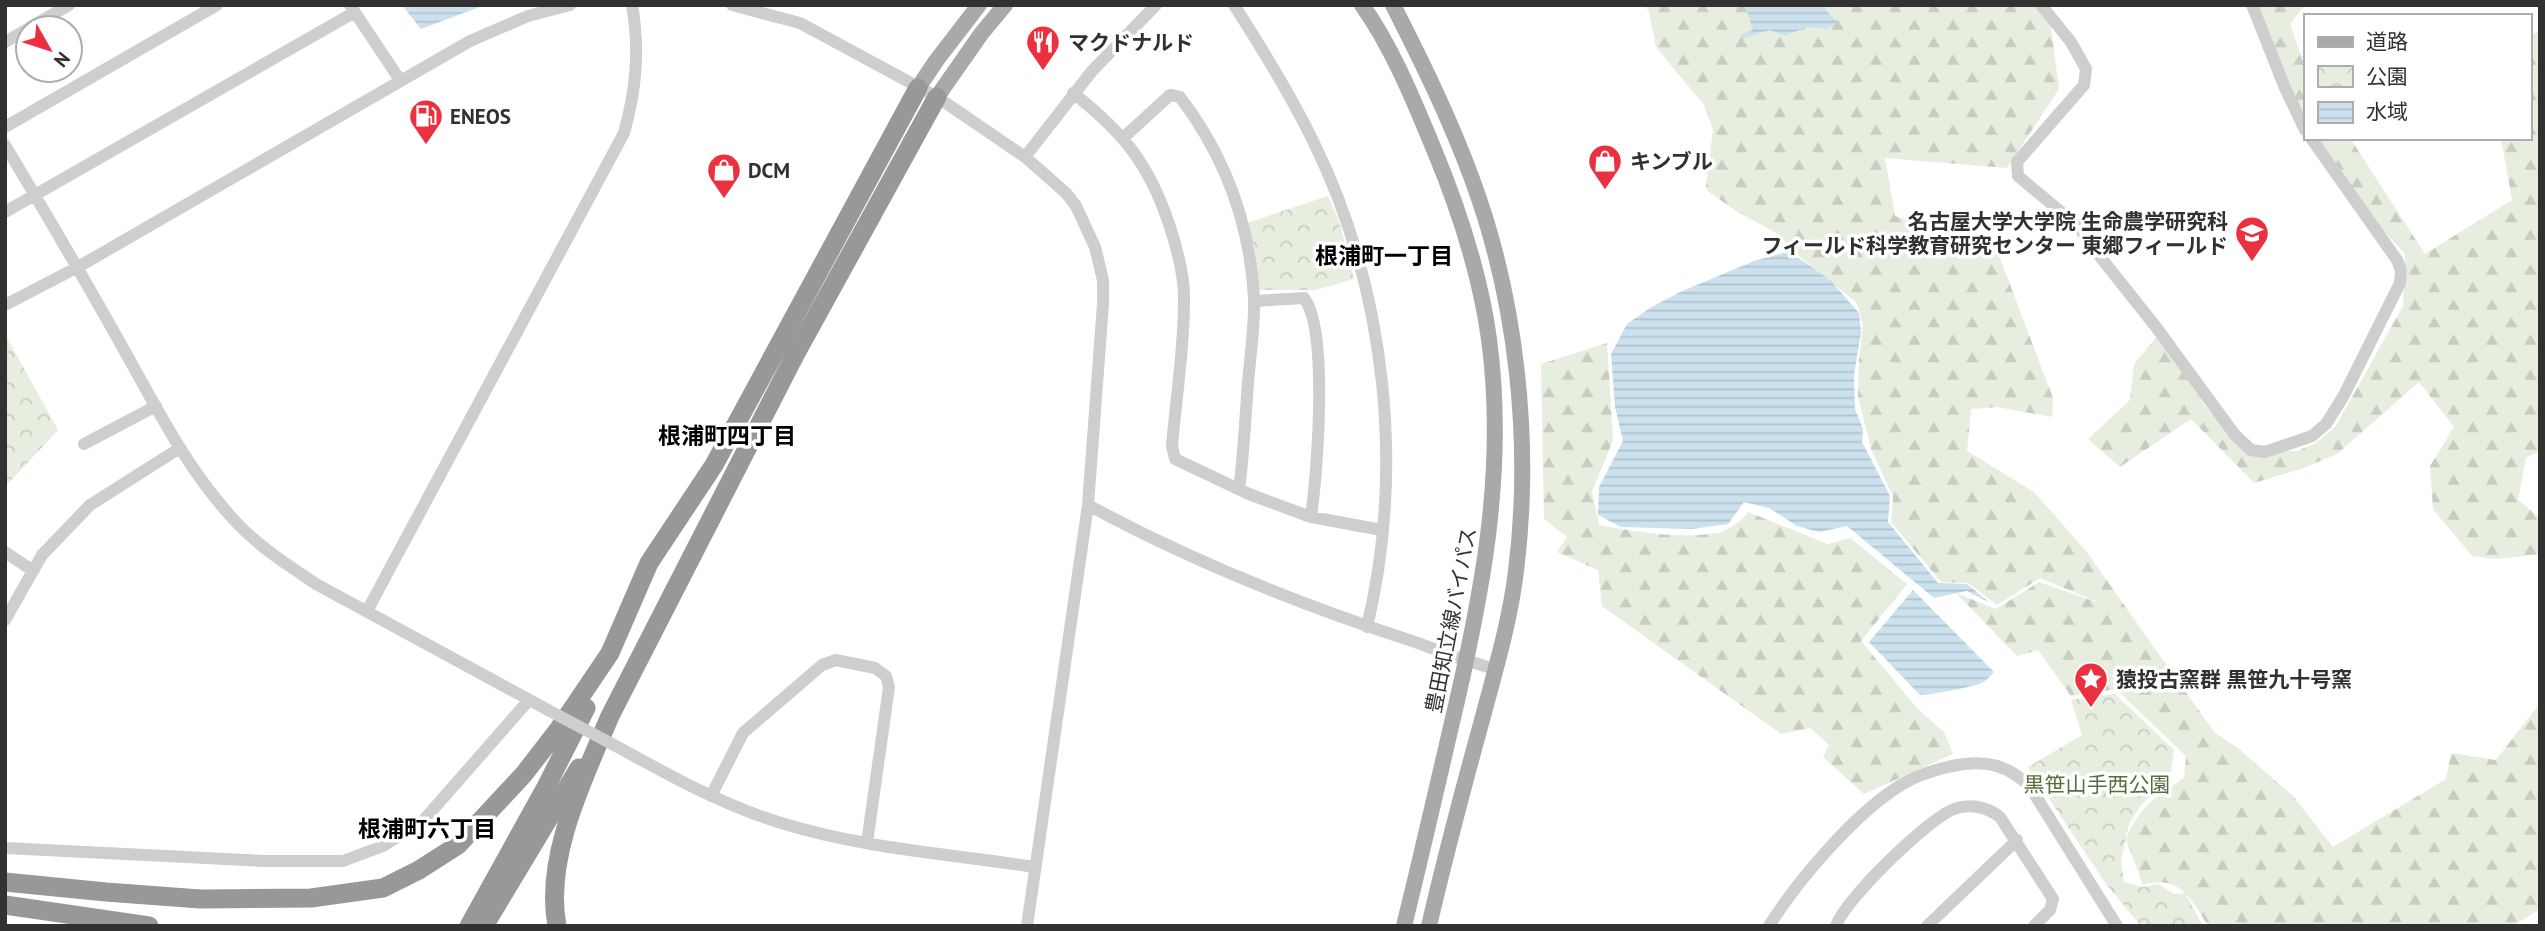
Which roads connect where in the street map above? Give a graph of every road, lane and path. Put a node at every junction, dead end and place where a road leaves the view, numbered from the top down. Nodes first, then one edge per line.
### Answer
1 (69, 5) edge
2 (217, 5) edge
3 (570, 5) edge
4 (632, 5) edge
5 (732, 5) edge
6 (979, 5) edge
7 (1005, 5) edge
8 (1156, 5) edge
9 (1234, 5) edge
10 (1362, 5) edge
11 (1393, 5) edge
12 (2041, 5) edge
13 (2252, 5) edge
14 (353, 9) edge
15 (53, 14) edge
16 (400, 80) junction
17 (918, 88) junction
18 (1073, 93) junction
19 (937, 97) junction
20 (5, 127) edge
21 (2304, 128) edge
22 (1124, 138) junction
23 (2312, 140) edge
24 (5, 145) edge
25 (1026, 157) junction
26 (35, 195) junction
27 (5, 212) edge
28 (78, 267) junction
29 (1254, 301) junction
30 (5, 304) edge
31 (156, 406) junction
32 (84, 444) dead end
33 (180, 448) junction
34 (1240, 489) junction
35 (1088, 505) junction
36 (1311, 517) junction
37 (1382, 530) junction
38 (5, 552) edge
39 (32, 570) junction
40 (367, 611) junction
41 (5, 620) edge
42 (1367, 627) junction
43 (610, 653) junction
44 (1467, 662) junction
45 (1495, 669) junction
46 (529, 700) junction
47 (610, 716) junction
48 (711, 796) junction
49 (2017, 840) junction
50 (867, 843) junction
51 (5, 848) edge
52 (1035, 867) junction
53 (5, 882) edge
54 (5, 905) edge
55 (149, 926) edge
56 (469, 926) edge
57 (484, 926) edge
58 (557, 926) edge
59 (1027, 926) edge
60 (1404, 926) edge
61 (1429, 926) edge
62 (1769, 926) edge
63 (1836, 926) edge
64 (1927, 926) edge
65 (2034, 926) edge
66 (2117, 926) edge

1 - 15 street
2 - 20 street
3 - 16 street
4 - 40 street
5 - 17 street
6 - 17 main road
7 - 19 main road
8 - 18 street
9 - 37 street
10 - 44 main road, 豊田知立線バイパス
11 - 45 main road
12 - 23 street
13 - 21 street
14 - 16 street
14 - 26 street
16 - 28 street
17 - 19 street
17 - 43 highway
18 - 22 street
18 - 25 street
19 - 25 street
19 - 47 highway
22 - 29 street
22 - 34 street
24 - 26 street
25 - 35 street
26 - 27 street
26 - 28 street
28 - 30 street
28 - 31 street
29 - 34 street
29 - 36 street
31 - 32 street
31 - 33 street
33 - 39 street
33 - 40 street
34 - 36 street
35 - 42 street
35 - 52 street
36 - 37 street
37 - 42 street
38 - 39 street
39 - 41 street
40 - 46 street
42 - 44 street
43 - 53 highway
43 - 56 highway
44 - 45 street
44 - 60 main road, 豊田知立線バイパス
45 - 61 main road
46 - 48 street, bridge
46 - 51 street
47 - 57 highway
47 - 58 highway
48 - 50 street
48 - 50 street
49 - 63 street
49 - 64 street
49 - 65 street
50 - 52 street
52 - 59 street
54 - 55 highway
62 - 66 street

